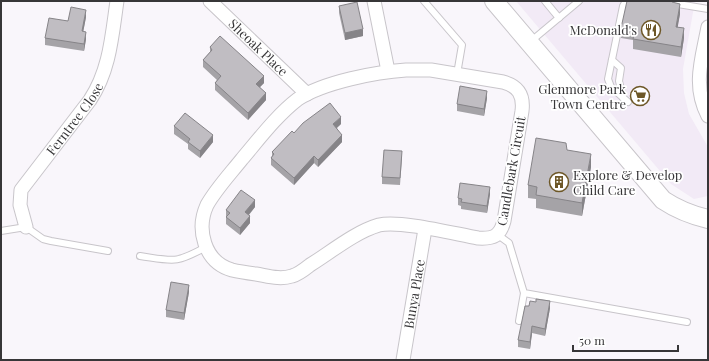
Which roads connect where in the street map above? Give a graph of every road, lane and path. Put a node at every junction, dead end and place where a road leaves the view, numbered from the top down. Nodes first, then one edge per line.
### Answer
1 (117, 1) edge
2 (210, 1) edge
3 (374, 1) edge
4 (424, 1) edge
5 (494, 1) edge
6 (545, 1) edge
7 (579, 1) edge
8 (638, 2) edge
9 (666, 4) edge
10 (708, 9) edge
11 (559, 18) junction
12 (708, 28) edge
13 (529, 42) junction
14 (612, 60) junction
15 (388, 71) junction
16 (457, 74) junction
17 (308, 94) junction
18 (708, 116) edge
19 (708, 219) edge
20 (26, 227) junction
21 (426, 229) junction
22 (1, 231) edge
23 (498, 235) junction
24 (206, 246) junction
25 (108, 251) dead end
26 (140, 256) dead end
27 (524, 293) junction
28 (519, 321) dead end
29 (687, 322) dead end
30 (403, 360) edge

1 - 20 street, Ferntree Close
2 - 17 street, Sheoak Place
3 - 15 street
4 - 16 lane
5 - 13 main road
6 - 11 lane
7 - 11 lane
8 - 14 lane
9 - 10 lane
11 - 13 lane
12 - 18 street
13 - 19 main road
14 - 14 lane
15 - 16 street, Candlebark Circuit
15 - 17 street, Candlebark Circuit
16 - 23 street, Candlebark Circuit
17 - 24 street, Candlebark Circuit
20 - 22 lane
20 - 25 lane
21 - 23 street, Candlebark Circuit
21 - 24 street, Candlebark Circuit
21 - 30 street, Bunya Place
23 - 27 lane
24 - 26 lane
27 - 28 lane
27 - 29 lane

